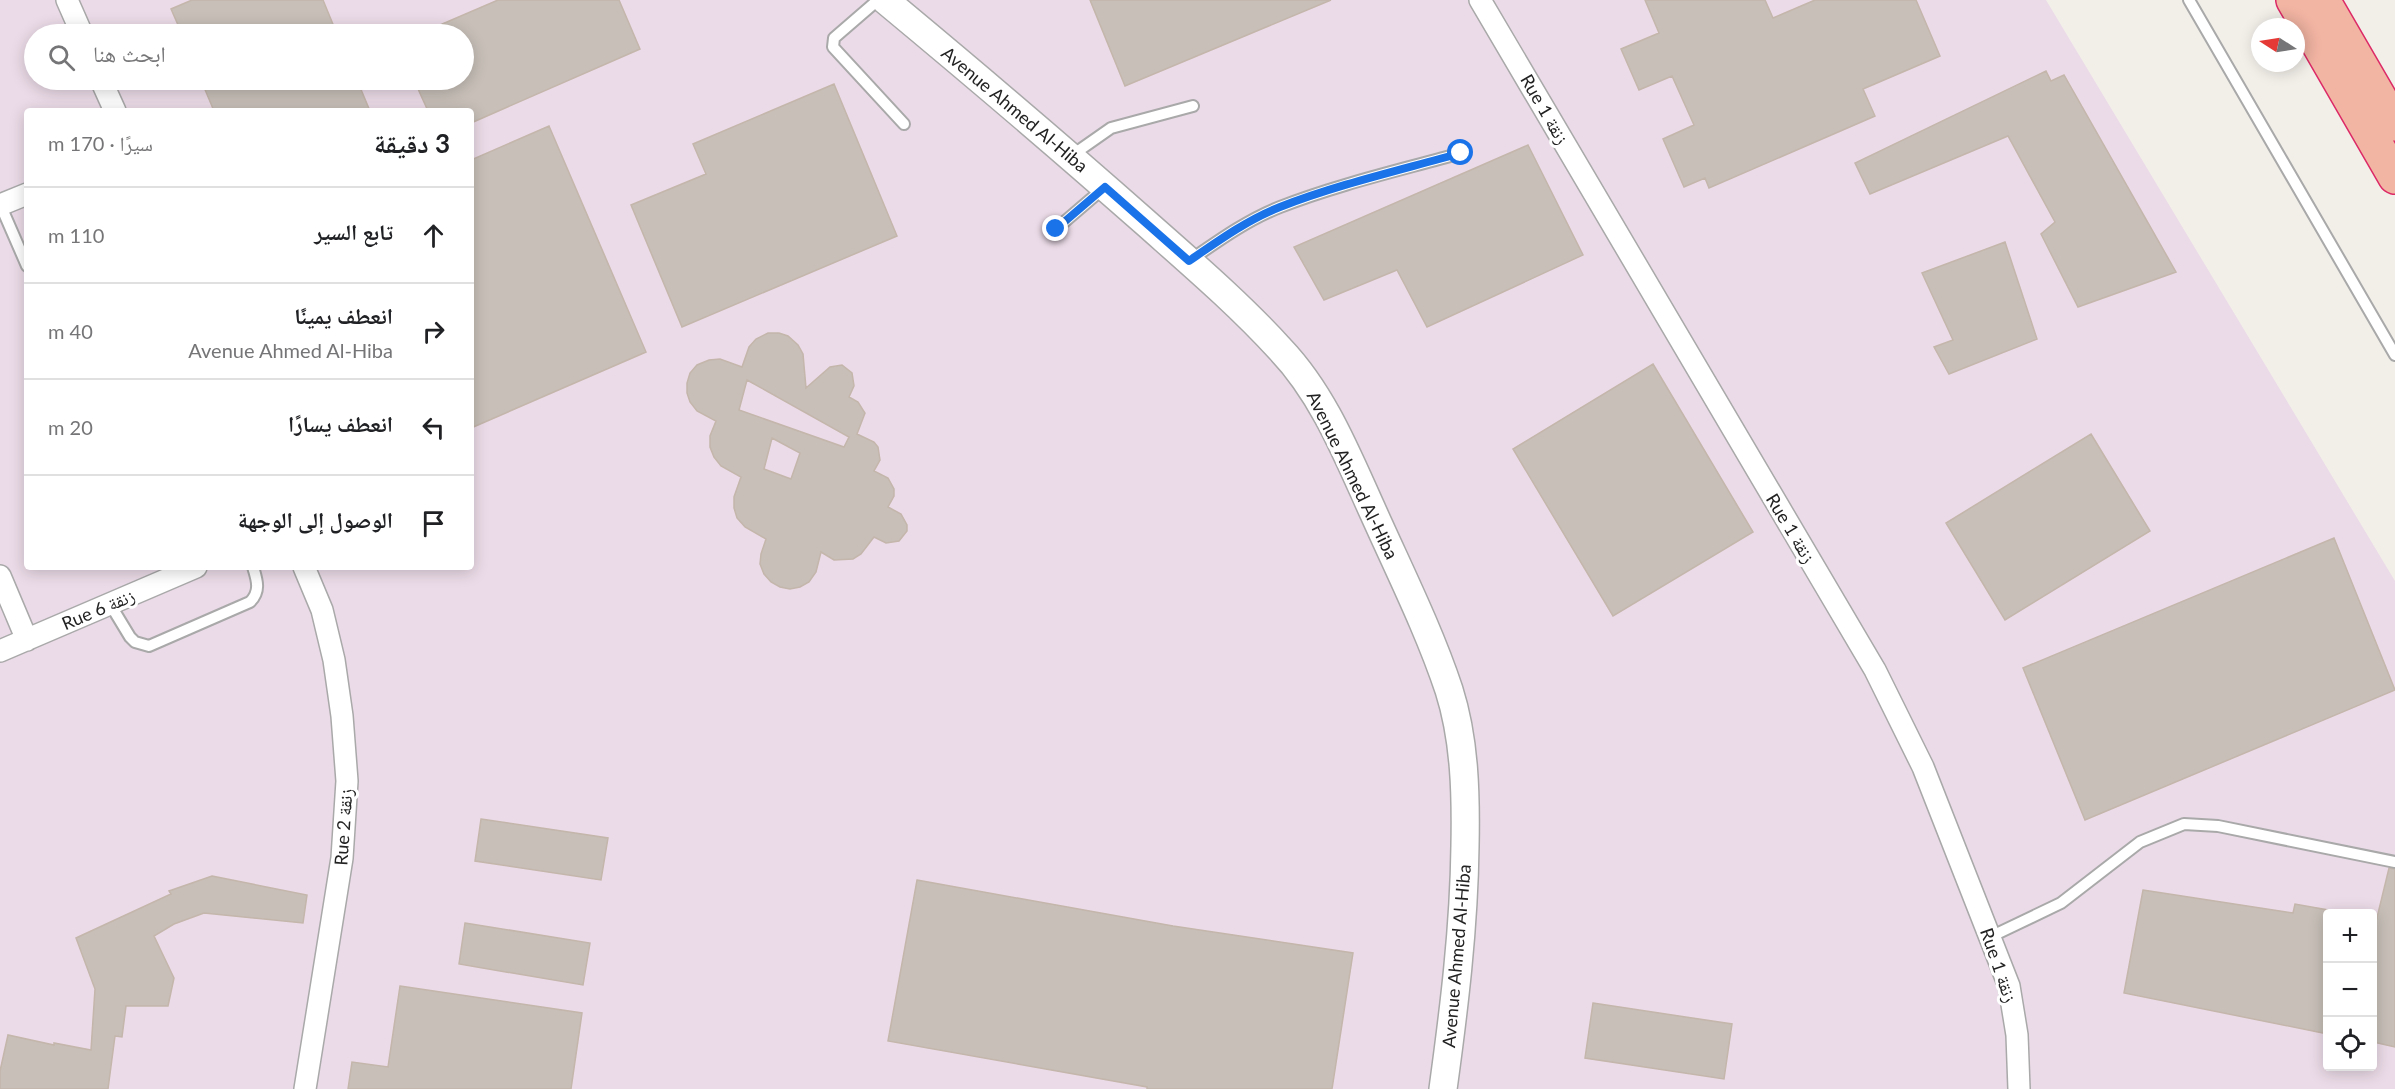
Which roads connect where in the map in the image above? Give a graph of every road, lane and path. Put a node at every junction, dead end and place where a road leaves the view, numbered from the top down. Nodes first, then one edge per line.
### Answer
1 (67, 0) edge
2 (878, 0) edge
3 (885, 0) edge
4 (1480, 0) edge
5 (2189, 0) edge
6 (2293, 0) edge
7 (2323, 0) edge
8 (78, 24) edge
9 (106, 90) edge
10 (1193, 106) dead end
11 (114, 108) edge
12 (904, 124) dead end
13 (2395, 124) edge
14 (1461, 153) dead end
15 (1071, 156) junction
16 (2395, 177) edge
17 (1105, 187) junction
18 (24, 195) edge
19 (0, 204) edge
20 (1056, 229) dead end
21 (24, 259) edge
22 (1189, 261) junction
23 (2395, 355) edge
24 (181, 570) edge
25 (253, 570) edge
26 (305, 570) edge
27 (161, 574) edge
28 (0, 576) edge
29 (110, 604) junction
30 (27, 640) junction
31 (0, 651) edge
32 (2395, 862) edge
33 (1990, 937) junction
34 (305, 1089) edge
35 (1443, 1089) edge
36 (2019, 1089) edge

1 - 8 street
2 - 12 lane
3 - 15 street, Avenue Ahmed Al-Hiba
4 - 33 street, Rue 1 زنقة
5 - 23 lane
6 - 16 highway
7 - 13 highway
9 - 11 street
10 - 15 lane
14 - 22 lane
15 - 17 street, Avenue Ahmed Al-Hiba
17 - 20 lane
17 - 22 street, Avenue Ahmed Al-Hiba
18 - 19 street
19 - 21 lane
22 - 35 street, Avenue Ahmed Al-Hiba
24 - 27 street, Rue 6 زنقة
25 - 29 lane
26 - 34 street, Rue 2 زنقة
27 - 29 street, Rue 6 زنقة
28 - 30 street
29 - 30 street, Rue 6 زنقة
30 - 31 street, Rue 6 زنقة
32 - 33 lane
33 - 36 street, Rue 1 زنقة

